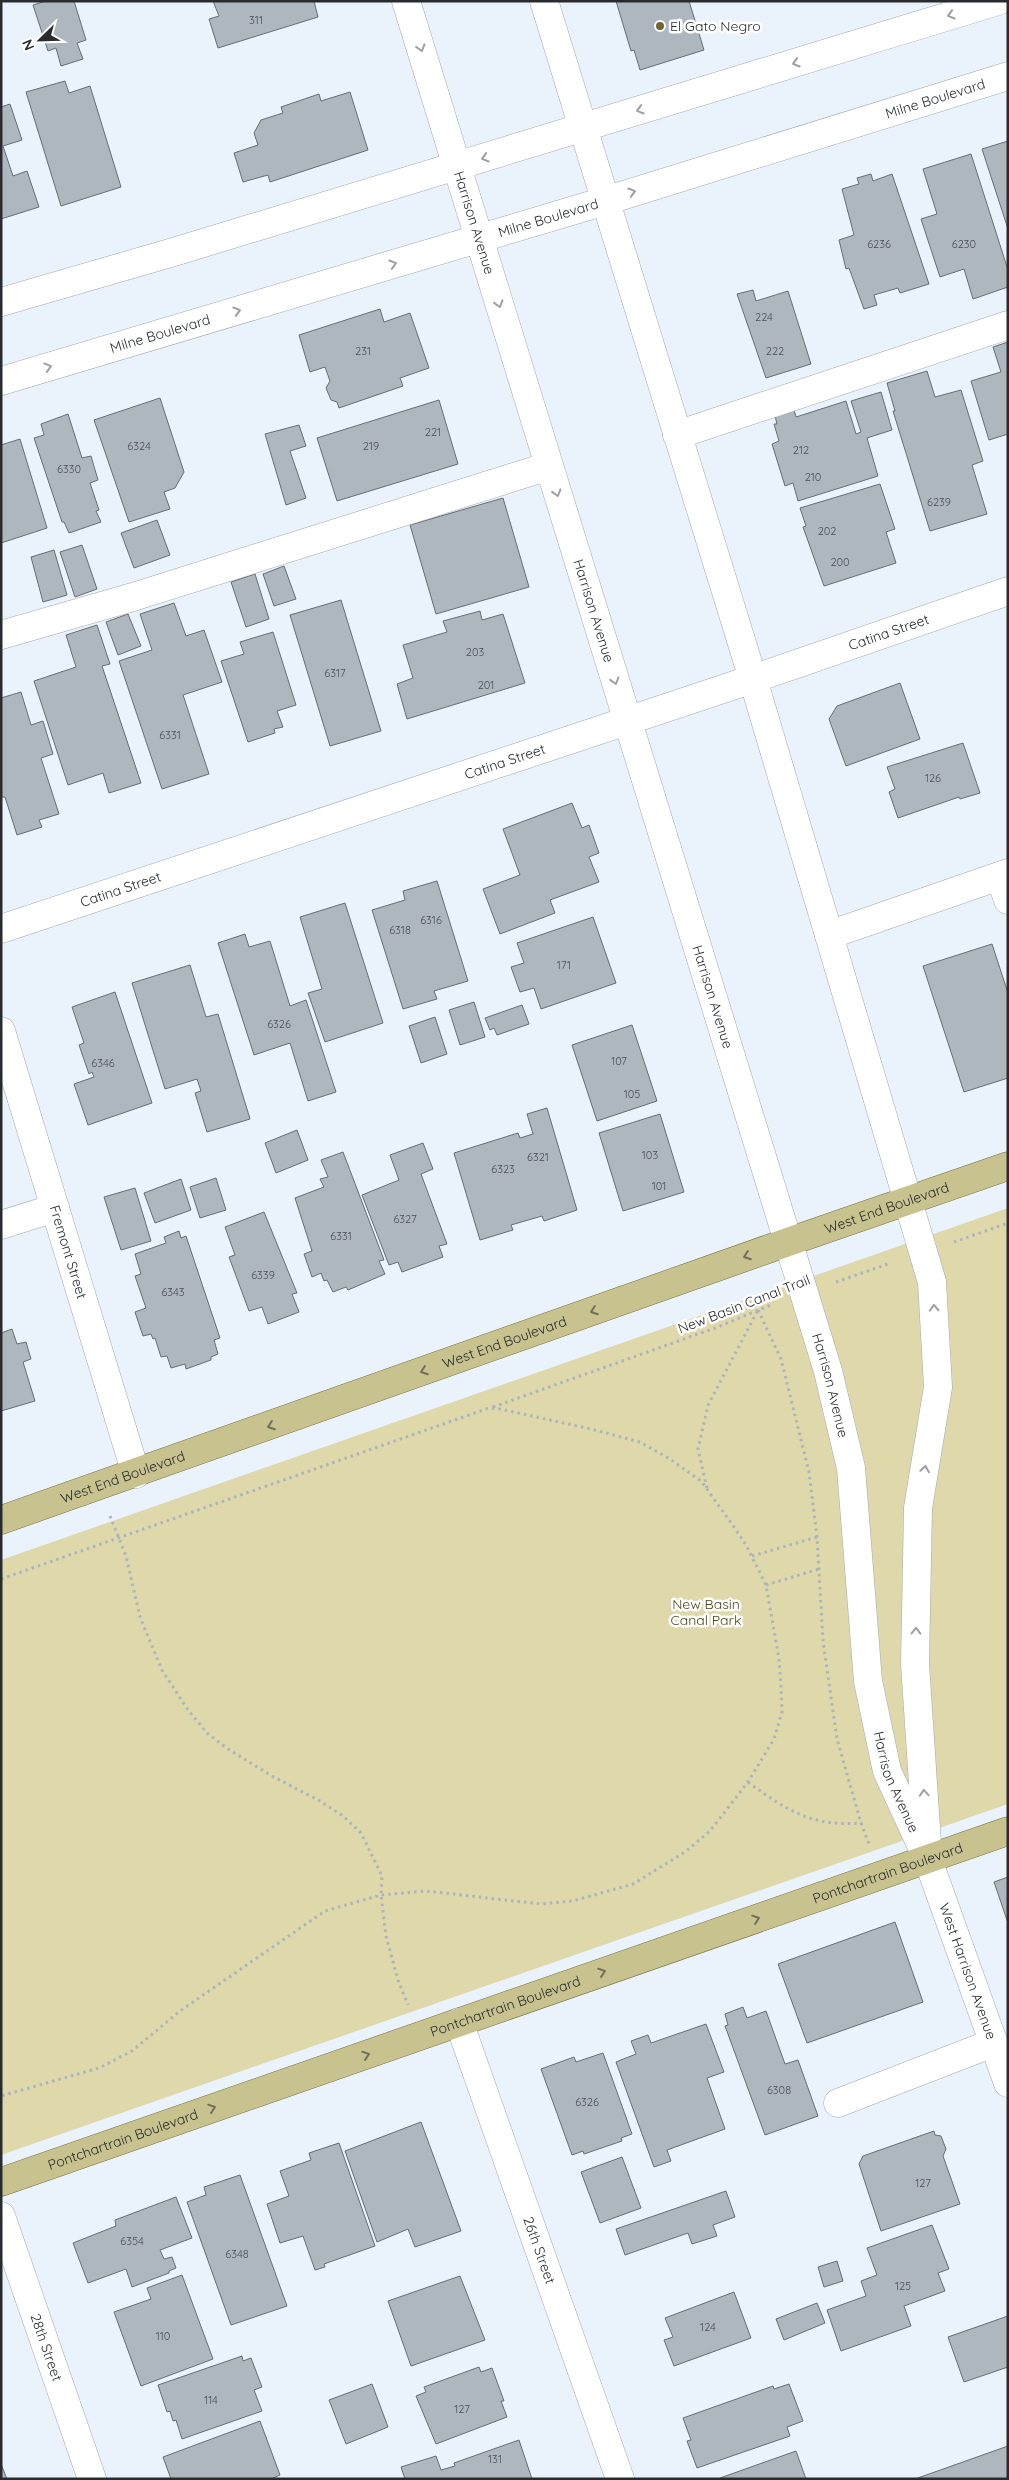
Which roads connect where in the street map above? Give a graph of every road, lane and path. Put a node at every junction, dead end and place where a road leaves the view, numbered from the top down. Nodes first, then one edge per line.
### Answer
1 (406, 1) edge
2 (544, 1) edge
3 (998, 1) edge
4 (1008, 76) edge
5 (584, 128) junction
6 (457, 166) junction
7 (605, 201) junction
8 (479, 239) junction
9 (1, 302) edge
10 (1008, 325) edge
11 (1, 381) edge
12 (677, 435) junction
13 (548, 466) junction
14 (1008, 591) edge
15 (1, 635) edge
16 (753, 679) junction
17 (627, 721) junction
18 (1005, 883) edge
19 (1, 929) edge
20 (829, 935) junction
21 (1, 1031) edge
22 (1008, 1166) edge
23 (909, 1200) junction
24 (55, 1208) junction
25 (1008, 1223) edge
26 (1, 1225) edge
27 (788, 1242) junction
28 (924, 1252) junction
29 (803, 1293) junction
30 (758, 1310) junction
31 (490, 1408) junction
32 (136, 1474) junction
33 (101, 1485) junction
34 (708, 1491) junction
35 (1, 1520) edge
36 (817, 1537) junction
37 (117, 1539) junction
38 (752, 1556) junction
39 (819, 1569) junction
40 (1, 1579) edge
41 (766, 1585) junction
42 (748, 1782) junction
43 (861, 1823) junction
44 (1008, 1831) edge
45 (928, 1860) junction
46 (881, 1876) junction
47 (381, 1895) junction
48 (459, 2022) junction
49 (419, 2036) junction
50 (993, 2043) junction
51 (1008, 2083) edge
52 (1, 2096) edge
53 (838, 2103) dead end
54 (1, 2182) edge
55 (1, 2216) edge
56 (92, 2479) edge
57 (620, 2479) edge

1 -> 6 street, Harrison Avenue
2 - 5 street, Harrison Avenue
3 -> 5 street
7 -> 4 street, Milne Boulevard
5 -> 6 street
5 - 7 street, Harrison Avenue
6 - 8 street, Harrison Avenue
6 - 9 street
7 - 8 street, Milne Boulevard
7 - 12 street, Harrison Avenue
11 -> 8 street, Milne Boulevard
8 -> 13 street, Harrison Avenue
10 - 12 street
12 - 16 street, Harrison Avenue
13 - 15 street
13 -> 17 street, Harrison Avenue
14 - 16 street, Catina Street
16 - 17 street, Catina Street
16 - 20 street, Harrison Avenue
17 - 19 street, Catina Street
17 - 27 street, Harrison Avenue
18 - 20 street
20 - 23 street, Harrison Avenue
21 - 24 street, Fremont Street
22 - 23 main road, West End Boulevard
23 - 27 main road, West End Boulevard
23 - 28 street, Harrison Avenue
24 - 26 street
24 - 32 street, Fremont Street
25 - 28 path, New Basin Canal Trail
27 - 29 street, Harrison Avenue
27 -> 32 main road, West End Boulevard
28 - 29 path, New Basin Canal Trail
45 -> 28 street, Harrison Avenue
29 - 30 path, New Basin Canal Trail
29 - 45 street, Harrison Avenue
30 - 31 path, New Basin Canal Trail
30 - 34 path
30 - 36 path
31 - 34 path
31 - 37 path, New Basin Canal Trail
32 - 33 main road, West End Boulevard
33 - 35 main road, West End Boulevard
33 - 37 path
34 - 38 path
36 - 38 path
36 - 39 path
37 - 40 path, New Basin Canal Trail
37 - 47 path
38 - 41 path
39 - 41 path
39 - 43 path
41 - 42 path
42 - 43 path
42 - 47 path
43 - 46 path
44 - 45 main road, Pontchartrain Boulevard
45 - 46 main road, Pontchartrain Boulevard
45 - 50 street, West Harrison Avenue
48 -> 46 main road, Pontchartrain Boulevard
47 - 49 path
47 - 52 path
48 - 49 main road, Pontchartrain Boulevard
48 - 57 street, 26th Street
54 -> 49 main road, Pontchartrain Boulevard
50 - 51 street, West Harrison Avenue
50 - 53 street
55 - 56 street, 28th Street

